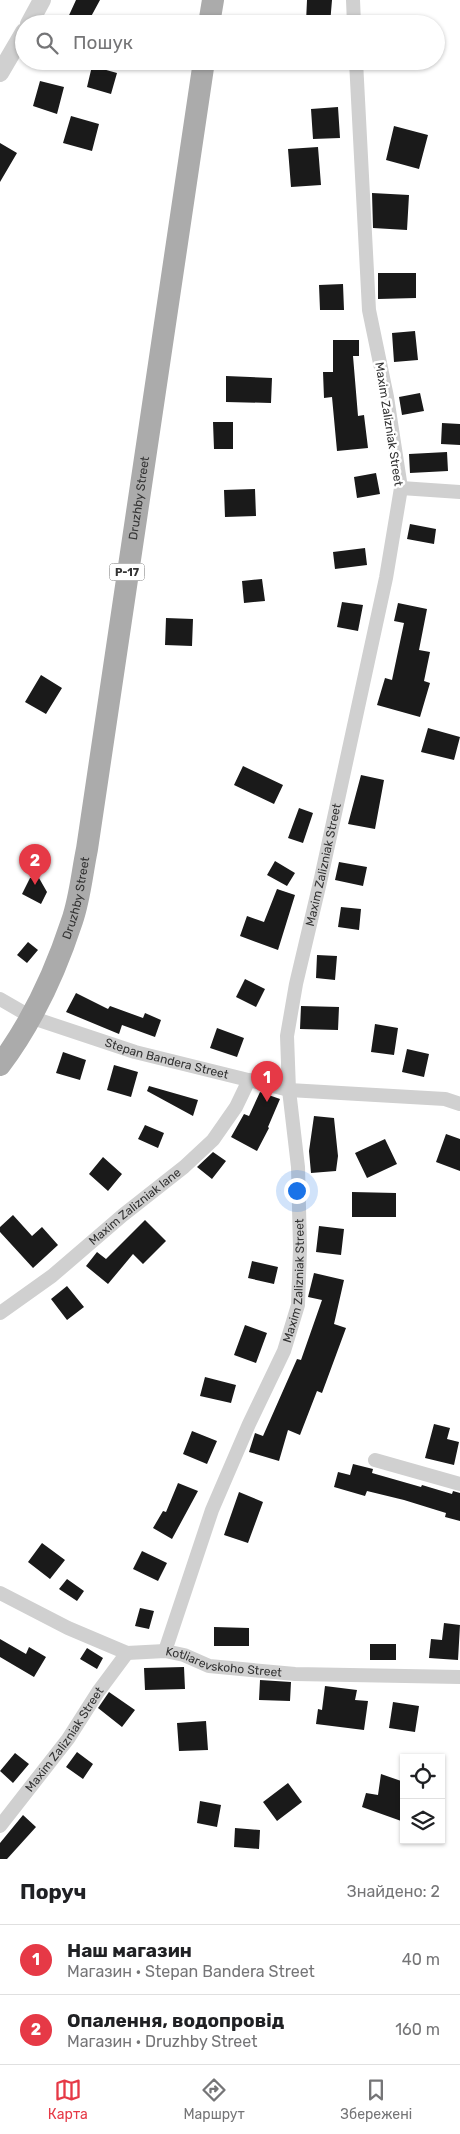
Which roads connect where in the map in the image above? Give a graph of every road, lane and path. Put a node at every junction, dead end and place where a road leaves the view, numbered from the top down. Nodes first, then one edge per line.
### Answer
1 (42, 0) edge
2 (213, 0) edge
3 (354, 0) edge
4 (34, 15) edge
5 (210, 15) edge
6 (354, 15) edge
7 (15, 47) edge
8 (203, 70) edge
9 (356, 70) edge
10 (0, 73) edge
11 (401, 488) junction
12 (460, 492) edge
13 (0, 999) edge
14 (32, 1018) junction
15 (0, 1065) edge
16 (249, 1080) junction
17 (289, 1090) junction
18 (460, 1104) edge
19 (0, 1313) edge
20 (375, 1460) dead end
21 (460, 1484) edge
22 (0, 1593) edge
23 (165, 1651) junction
24 (128, 1653) junction
25 (460, 1677) edge
26 (0, 1826) edge

1 - 4 street
2 - 5 main road
3 - 6 street
7 - 10 street
8 - 14 main road, Druzhby Street / Р-17
9 - 11 street, Maxim Zalizniak Street
11 - 12 street
11 - 17 street, Maxim Zalizniak Street
13 - 14 street, Stepan Bandera Street
14 - 15 main road, Druzhby Street / Р-17
14 - 16 street, Stepan Bandera Street
16 - 17 street, Stepan Bandera Street
16 - 19 street, Maxim Zalizniak lane
17 - 18 street, Stepan Bandera Street
17 - 23 street, Maxim Zalizniak Street
20 - 21 street
22 - 24 street, Kotliarevskoho Street
23 - 24 street, Kotliarevskoho Street
23 - 25 street, Kotliarevskoho Street
24 - 26 street, Maxim Zalizniak Street

